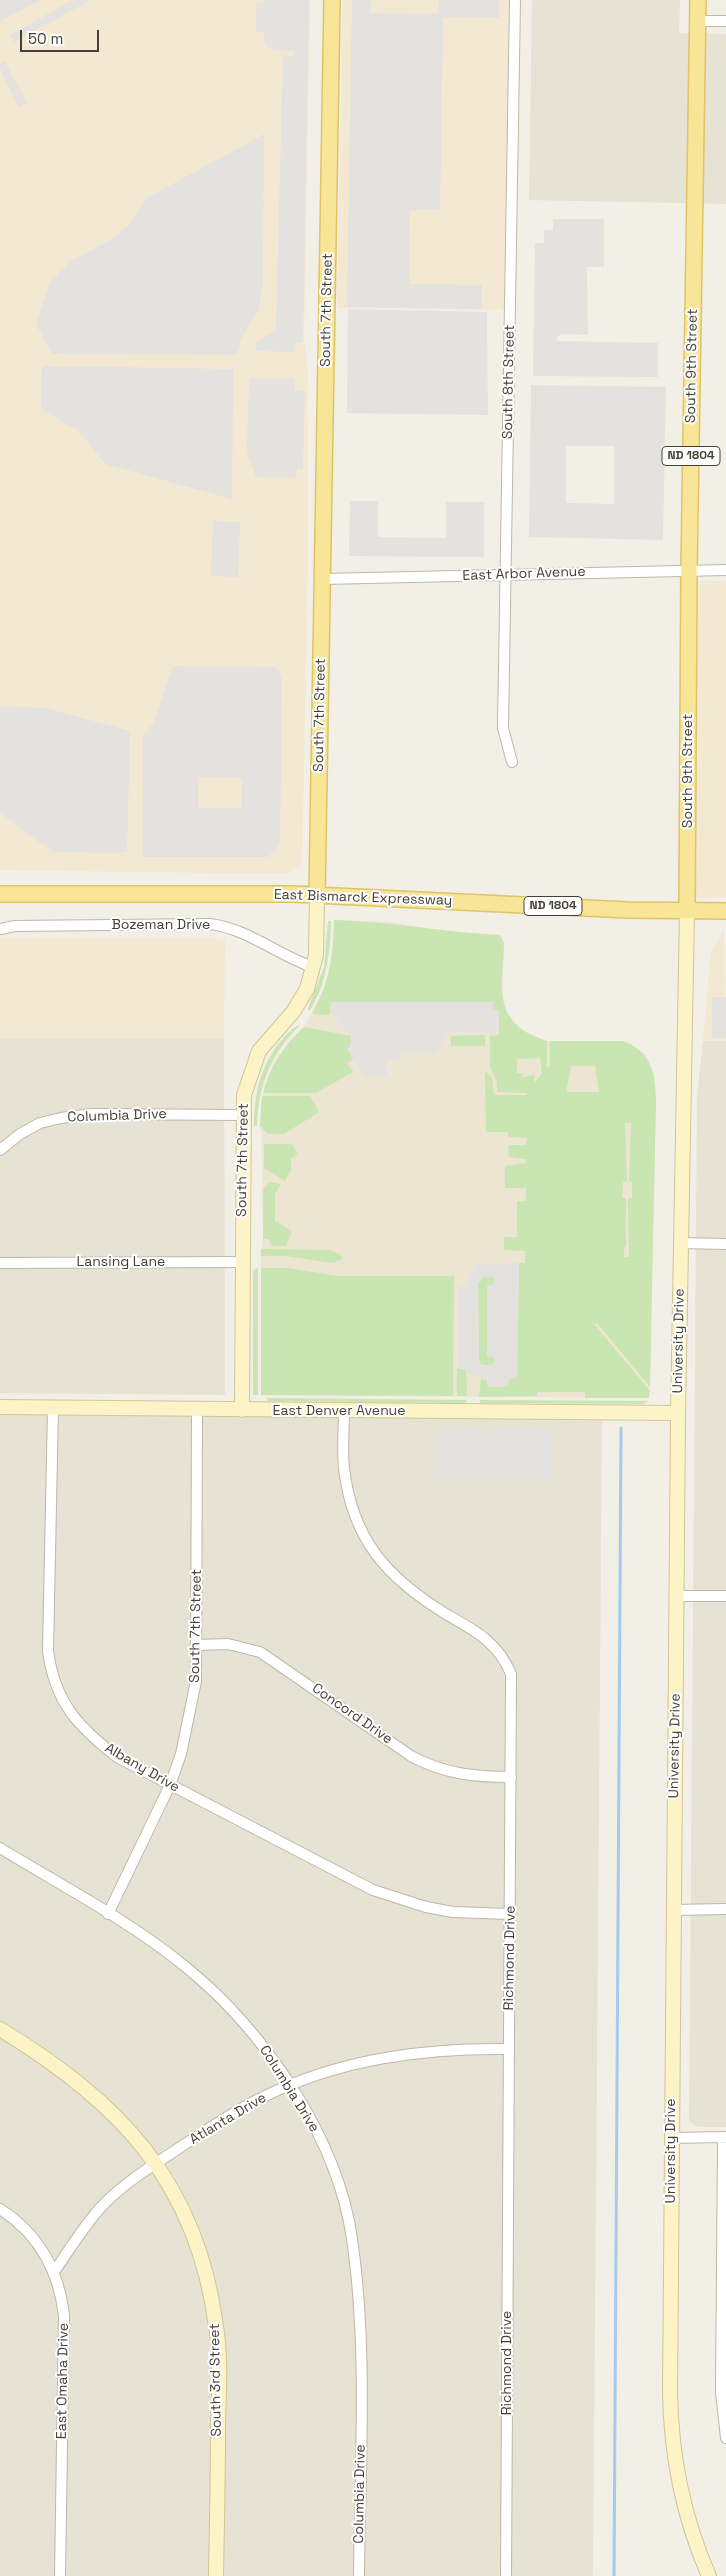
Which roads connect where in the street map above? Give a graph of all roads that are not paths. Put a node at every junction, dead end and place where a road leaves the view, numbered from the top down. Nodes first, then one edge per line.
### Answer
1 (332, 0) edge
2 (515, 0) edge
3 (698, 0) edge
4 (698, 20) junction
5 (726, 21) edge
6 (689, 569) junction
7 (726, 570) edge
8 (505, 575) junction
9 (322, 579) junction
10 (512, 762) dead end
11 (0, 894) edge
12 (317, 895) junction
13 (687, 911) junction
14 (726, 912) edge
15 (0, 930) edge
16 (314, 967) junction
17 (243, 1115) junction
18 (0, 1150) edge
19 (681, 1244) junction
20 (726, 1244) edge
21 (242, 1262) junction
22 (0, 1263) edge
23 (0, 1407) edge
24 (53, 1408) junction
25 (197, 1410) junction
26 (242, 1410) junction
27 (344, 1411) junction
28 (678, 1413) junction
29 (676, 1596) junction
30 (726, 1596) edge
31 (196, 1645) junction
32 (511, 1777) junction
33 (170, 1785) junction
34 (0, 1848) edge
35 (673, 1910) junction
36 (726, 1910) edge
37 (108, 1914) junction
38 (510, 1914) junction
39 (0, 2029) edge
40 (508, 2049) junction
41 (288, 2085) junction
42 (725, 2137) edge
43 (672, 2138) junction
44 (156, 2163) junction
45 (0, 2209) edge
46 (54, 2272) junction
47 (726, 2438) edge
48 (60, 2576) edge
49 (216, 2576) edge
50 (359, 2576) edge
51 (506, 2576) edge
52 (709, 2576) edge

1 - 9 main road, South 7th Street
2 - 8 street, South 8th Street
3 - 4 main road, South 9th Street / ND 1804
4 - 5 street
4 - 6 main road, South 9th Street / ND 1804
6 - 7 street, East Arbor Avenue
6 - 8 street, East Arbor Avenue
6 - 13 main road, South 9th Street / ND 1804
8 - 9 street, East Arbor Avenue
8 - 10 street, South 8th Street
9 - 12 main road, South 7th Street
11 - 12 main road, East Bismarck Expressway
12 - 13 main road, East Bismarck Expressway / ND 1804
12 - 16 street, South 7th Street
13 - 14 main road, East Bismarck Expressway
13 - 19 street, University Drive / ND 1804
15 - 16 street, Bozeman Drive
16 - 17 street, South 7th Street
17 - 18 street, Columbia Drive
17 - 21 street, South 7th Street
19 - 20 street
19 - 28 street, University Drive / ND 1804
21 - 22 street, Lansing Lane
21 - 26 street, South 7th Street
23 - 24 street, East Denver Avenue
24 - 25 street, East Denver Avenue
24 - 33 street, Albany Drive
25 - 26 street, East Denver Avenue
25 - 31 street, South 7th Street
26 - 27 street, East Denver Avenue
27 - 28 street, East Denver Avenue
27 - 32 street, Richmond Drive
28 - 29 street, University Drive / ND 1804
29 - 30 street
29 - 35 street, University Drive / ND 1804
31 - 32 street, Concord Drive
31 - 33 street, South 7th Street
32 - 38 street, Richmond Drive
33 - 37 street, South 7th Street
33 - 38 street, Albany Drive
34 - 37 street, Columbia Drive
35 - 36 street
35 - 43 street, University Drive / ND 1804
37 - 41 street, Columbia Drive
38 - 40 street, Richmond Drive
39 - 44 street, South 3rd Street
40 - 41 street, Atlanta Drive
40 - 51 street, Richmond Drive
41 - 44 street, Atlanta Drive
41 - 50 street, Columbia Drive
42 - 43 street
42 - 47 street
43 - 52 street, University Drive / ND 1804
44 - 46 street, Atlanta Drive
44 - 49 street, South 3rd Street
45 - 46 street, East Omaha Drive
46 - 48 street, East Omaha Drive

